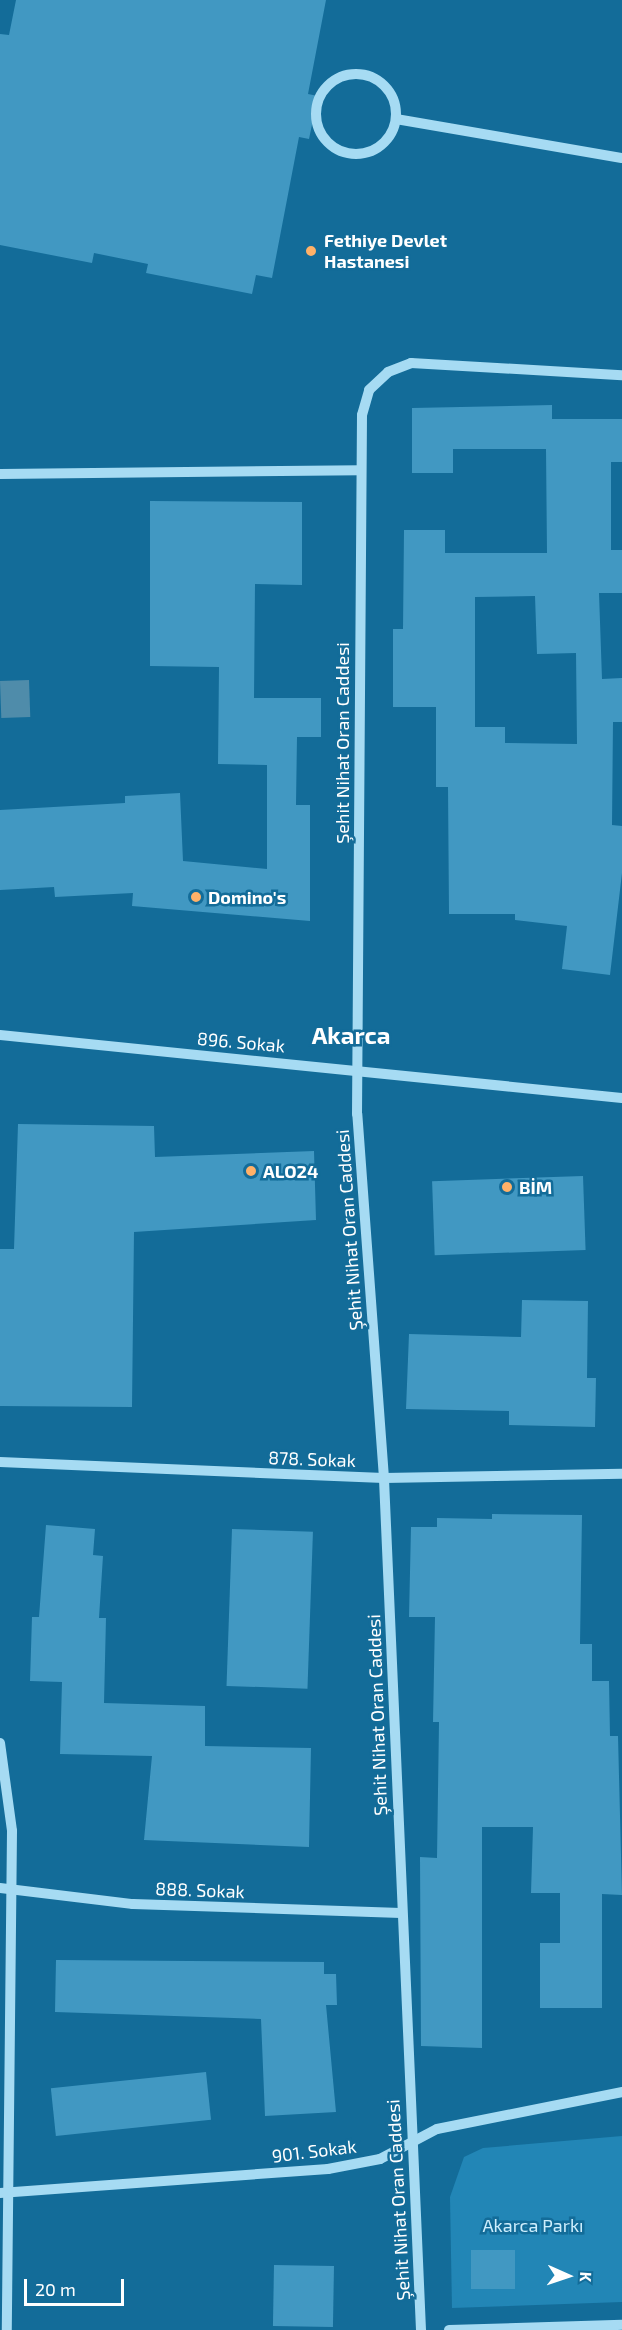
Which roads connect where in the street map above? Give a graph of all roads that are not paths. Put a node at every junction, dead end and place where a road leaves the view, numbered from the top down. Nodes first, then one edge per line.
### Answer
1 (396, 119) junction
2 (622, 158) edge
3 (622, 375) edge
4 (360, 470) junction
5 (0, 474) edge
6 (0, 1035) edge
7 (356, 1069) junction
8 (622, 1098) edge
9 (0, 1462) edge
10 (622, 1474) edge
11 (384, 1478) junction
12 (0, 1743) edge
13 (6, 1889) edge
14 (401, 1913) junction
15 (622, 2092) edge
16 (411, 2144) junction
17 (4, 2193) edge
18 (622, 2325) edge
19 (7, 2330) edge
20 (422, 2330) edge
21 (449, 2330) edge

1 - 1 street
1 - 2 street
3 - 4 street, Şehit Nihat Oran Caddesi
4 - 5 street
4 - 7 street, Şehit Nihat Oran Caddesi
6 - 7 street, 896. Sokak
7 - 8 street, 896. Sokak
7 - 11 street, Şehit Nihat Oran Caddesi
9 - 11 street, 878. Sokak
10 - 11 street, 878. Sokak
11 - 14 street, Şehit Nihat Oran Caddesi
12 - 13 street
13 - 14 street, 888. Sokak
13 - 17 street
14 - 16 street, Şehit Nihat Oran Caddesi
15 - 16 street, 901. Sokak
16 - 17 street, 901. Sokak
16 - 20 street, Şehit Nihat Oran Caddesi
17 - 19 street
18 - 21 street

